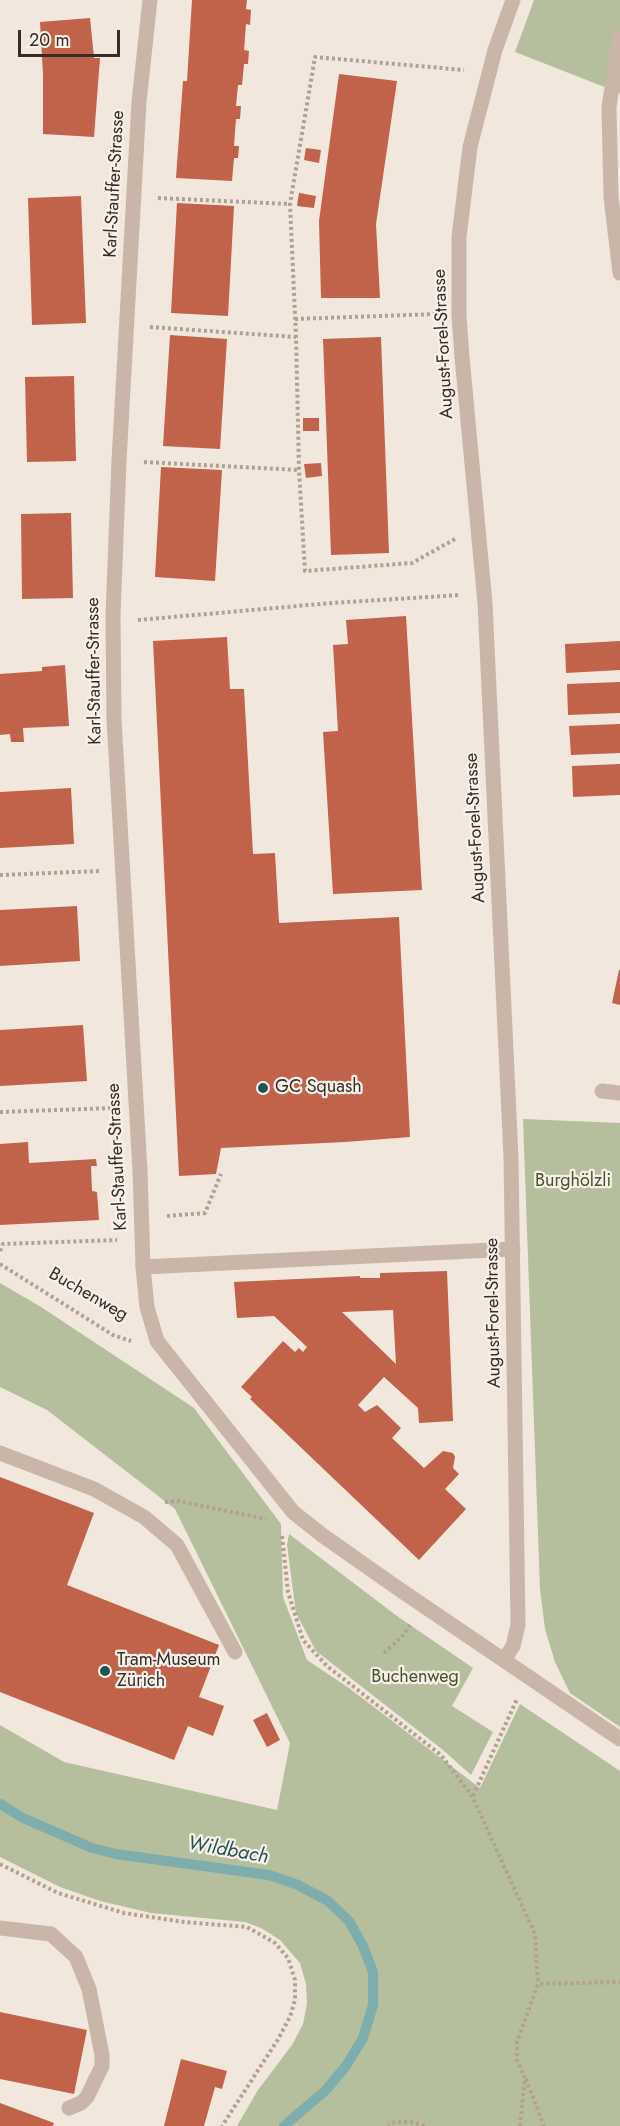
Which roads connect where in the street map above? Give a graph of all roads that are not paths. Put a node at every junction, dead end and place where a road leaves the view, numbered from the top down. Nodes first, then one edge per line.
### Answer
1 (150, 0) edge
2 (513, 0) edge
3 (620, 37) edge
4 (620, 273) edge
5 (602, 1091) dead end
6 (620, 1093) edge
7 (513, 1248) junction
8 (143, 1267) junction
9 (0, 1453) edge
10 (235, 1652) dead end
11 (504, 1660) junction
12 (620, 1739) edge
13 (0, 1928) edge
14 (69, 2108) dead end

1 - 8 street, Karl-Stauffer-Strasse
2 - 7 street, August-Forel-Strasse
3 - 4 street
5 - 6 street
7 - 8 street
7 - 11 street, August-Forel-Strasse
8 - 11 street, Karl-Stauffer-Strasse
9 - 10 street
11 - 12 street
13 - 14 street

